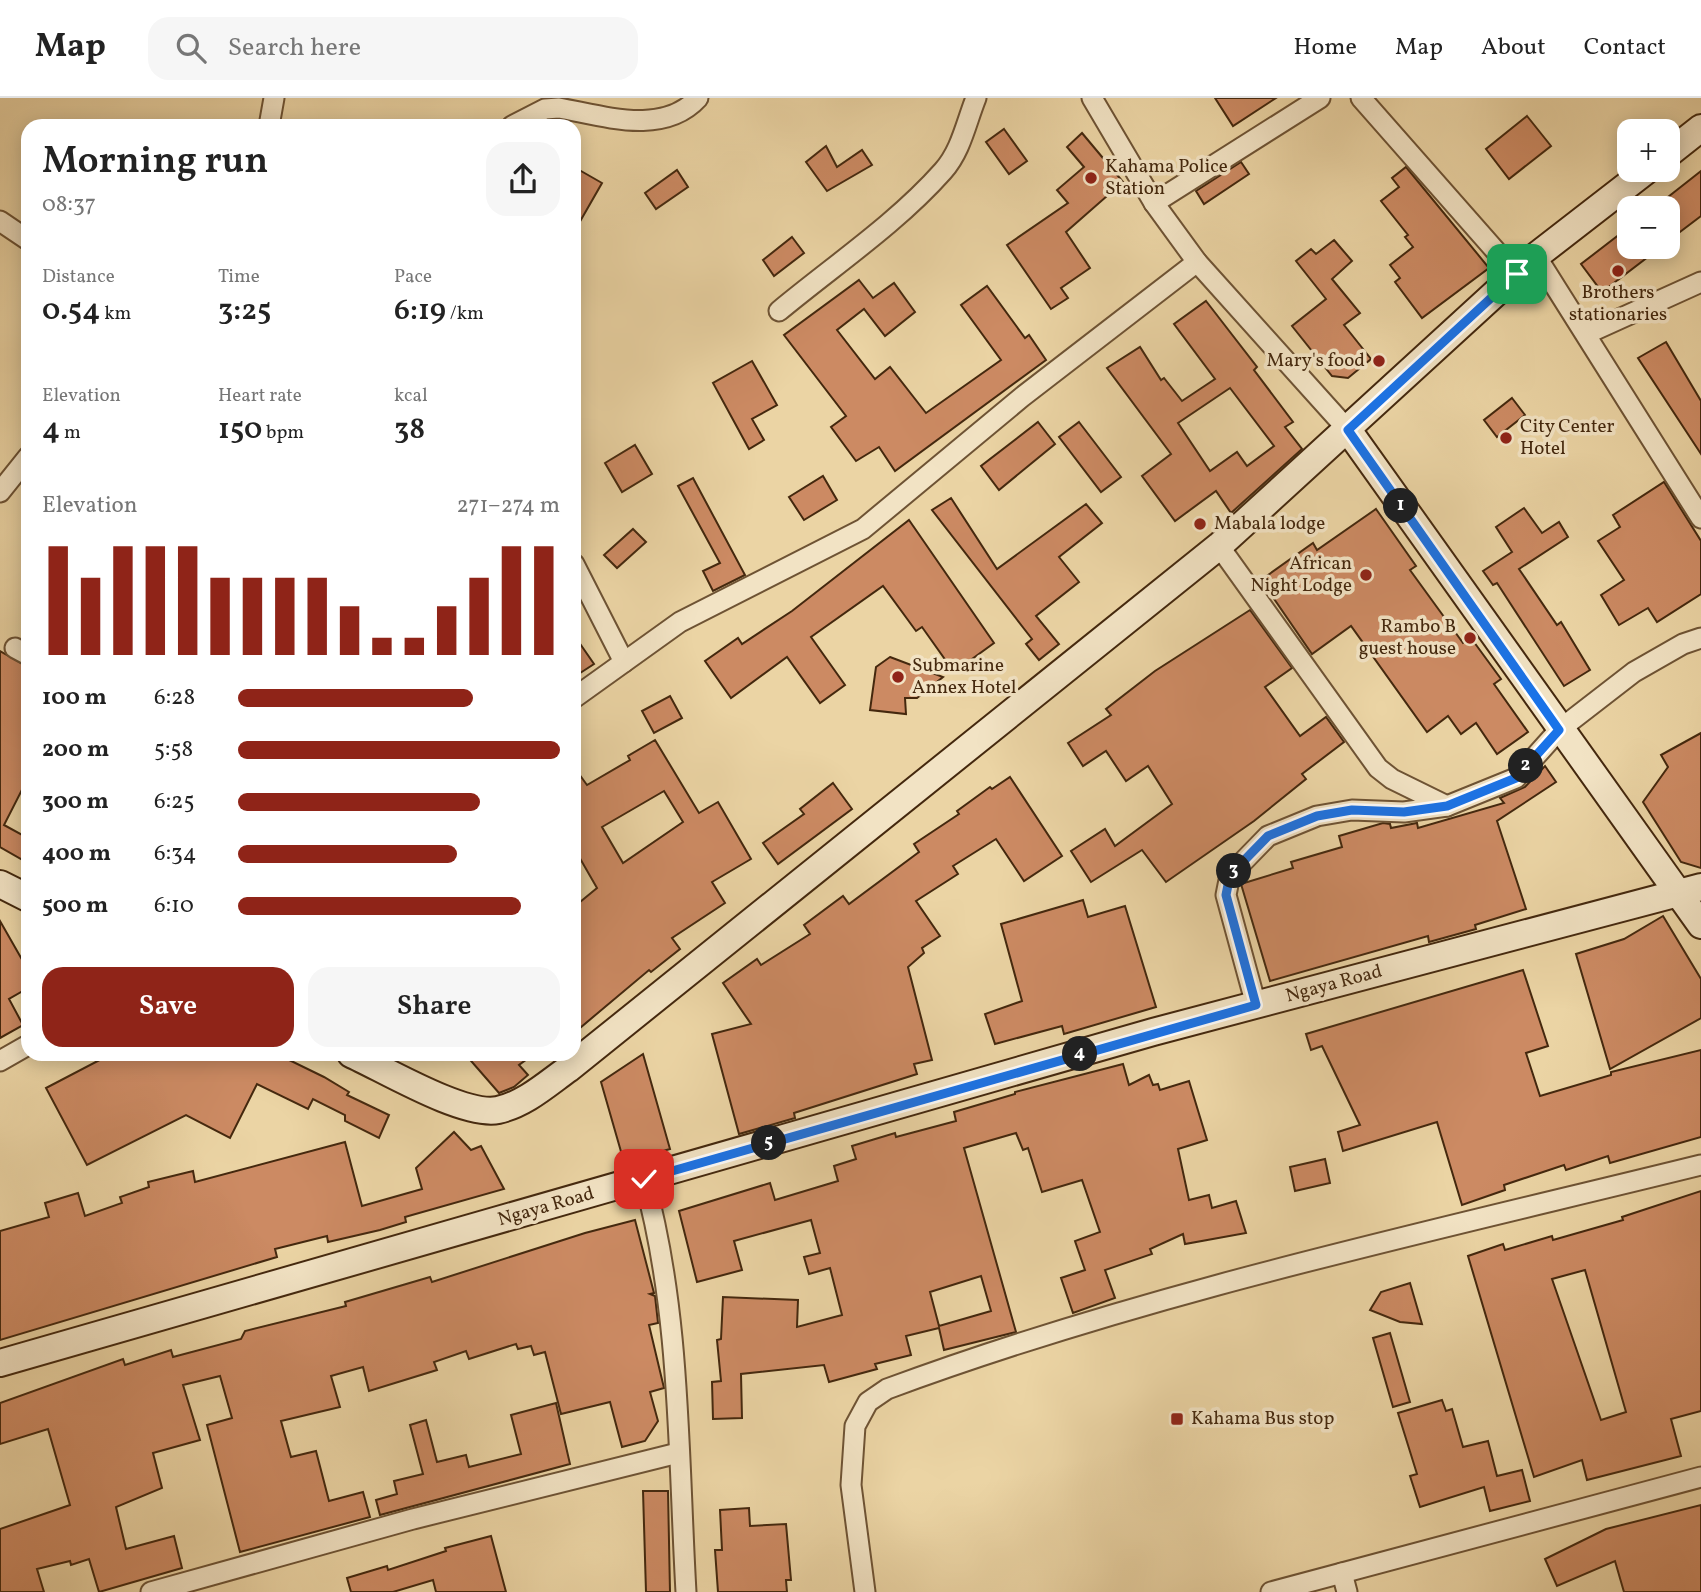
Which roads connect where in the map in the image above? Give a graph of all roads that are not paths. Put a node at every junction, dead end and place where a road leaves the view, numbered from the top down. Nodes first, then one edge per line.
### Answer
1 (274, 98) edge
2 (698, 98) edge
3 (976, 98) edge
4 (1092, 98) edge
5 (1321, 98) edge
6 (1361, 98) edge
7 (270, 119) edge
8 (526, 119) edge
9 (1701, 128) edge
10 (1680, 144) edge
11 (1632, 182) edge
12 (1154, 203) junction
13 (1536, 256) junction
14 (1197, 262) junction
15 (1517, 274) junction
16 (1701, 282) edge
17 (779, 311) dead end
18 (1586, 334) junction
19 (1348, 430) junction
20 (21, 466) edge
21 (0, 492) edge
22 (1701, 518) edge
23 (1219, 546) junction
24 (581, 578) edge
25 (1701, 638) edge
26 (624, 662) junction
27 (581, 693) edge
28 (1559, 730) junction
29 (1447, 806) junction
30 (0, 884) edge
31 (1690, 890) edge
32 (21, 894) edge
33 (1701, 925) edge
34 (1256, 1005) junction
35 (21, 1049) edge
36 (581, 1059) edge
37 (0, 1061) edge
38 (366, 1061) edge
39 (578, 1061) edge
40 (1701, 1165) edge
41 (644, 1179) junction
42 (0, 1363) edge
43 (678, 1453) junction
44 (1701, 1477) edge
45 (1344, 1583) edge
46 (151, 1592) edge
47 (687, 1592) edge
48 (865, 1592) edge
49 (1271, 1592) edge

1 - 7 street
2 - 8 street
3 - 17 street
4 - 12 street
5 - 12 street
6 - 15 street
9 - 10 street
11 - 13 street
12 - 14 street
13 - 15 street
13 - 18 street
14 - 19 street
14 - 26 street
15 - 19 street
16 - 18 street
18 - 22 street
19 - 23 street
19 - 28 street
20 - 21 street
23 - 29 street
23 - 36 street
24 - 26 street
25 - 28 street
26 - 27 street
28 - 29 street
28 - 31 street
29 - 34 street
30 - 32 street
31 - 33 street
31 - 34 street, Ngaya Road
34 - 41 street, Ngaya Road
35 - 37 street
38 - 39 street
40 - 48 street
41 - 42 street, Ngaya Road
41 - 43 street
43 - 46 street
43 - 47 street
44 - 45 street
45 - 49 street

